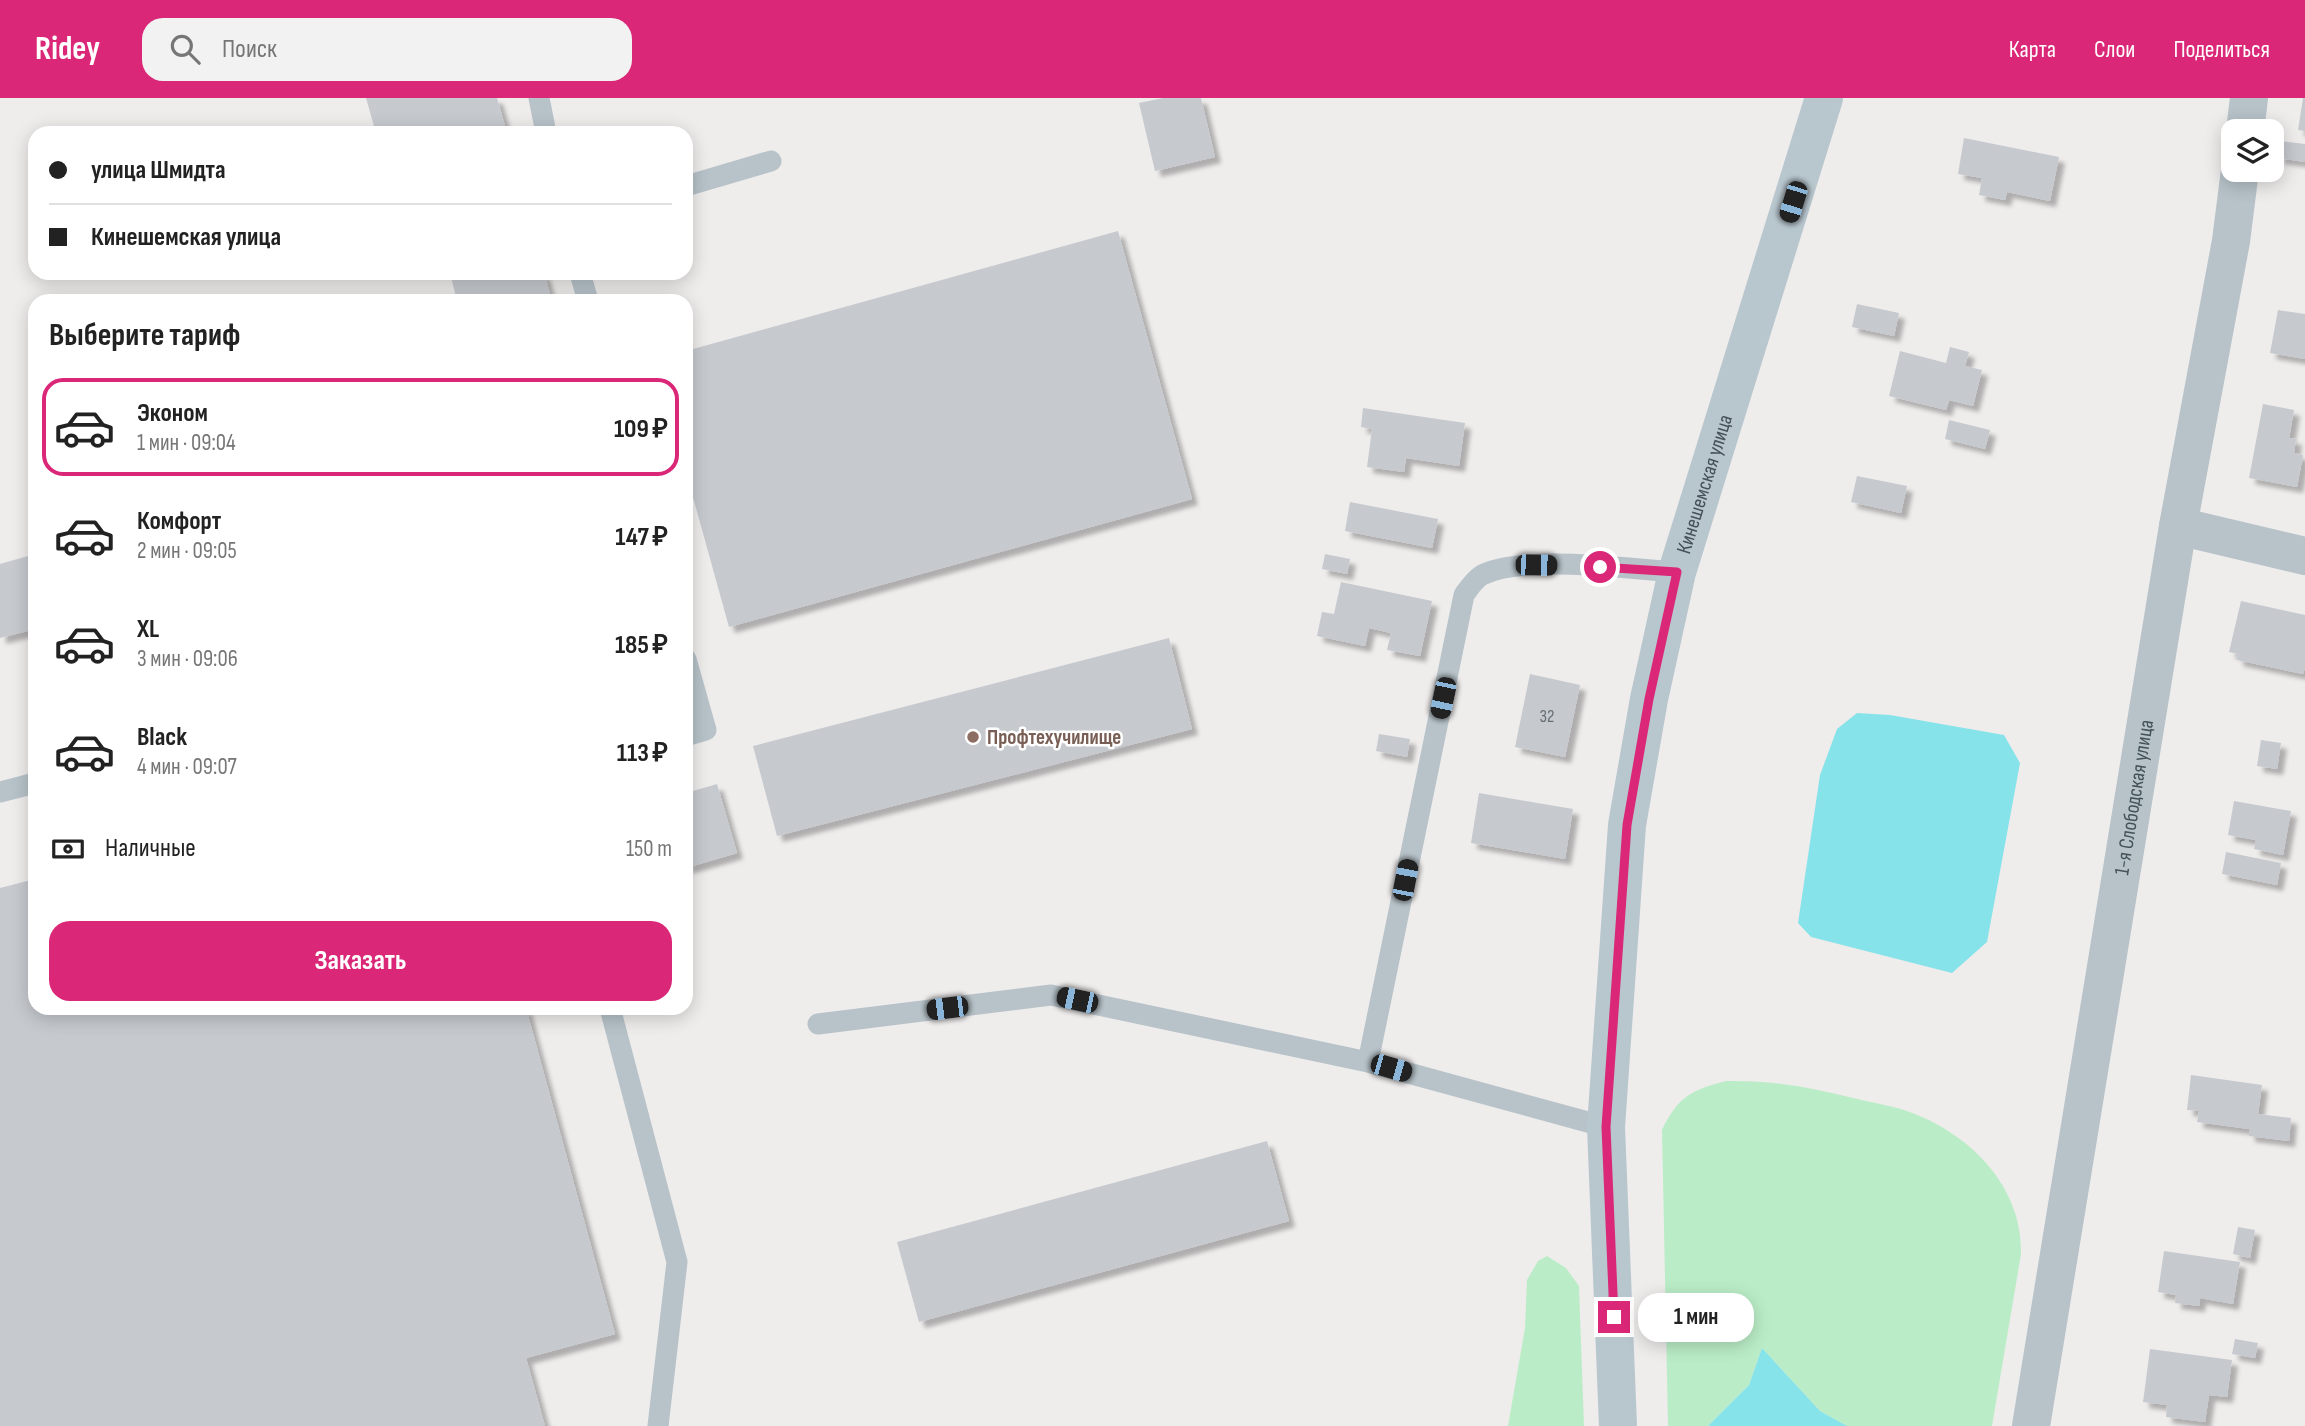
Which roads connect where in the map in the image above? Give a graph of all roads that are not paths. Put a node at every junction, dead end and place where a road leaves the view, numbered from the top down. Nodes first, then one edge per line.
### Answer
1 (538, 98) edge
2 (1824, 98) edge
3 (2249, 98) edge
4 (2246, 119) edge
5 (544, 126) edge
6 (771, 161) dead end
7 (2238, 182) edge
8 (693, 184) edge
9 (2178, 526) junction
10 (2305, 556) edge
11 (1677, 572) junction
12 (693, 684) edge
13 (693, 734) edge
14 (28, 785) edge
15 (0, 792) edge
16 (612, 1015) edge
17 (818, 1024) dead end
18 (1368, 1062) junction
19 (1606, 1127) junction
20 (658, 1426) edge
21 (1618, 1426) edge
22 (2031, 1426) edge

1 - 5 lane
2 - 11 street, Кинешемская улица
3 - 4 street
6 - 8 lane
7 - 9 street, 1-я Слободская улица
9 - 10 street
9 - 22 street, 1-я Слободская улица
11 - 18 lane
11 - 19 street, Кинешемская улица
12 - 13 lane
14 - 15 lane
16 - 20 lane
17 - 18 lane
18 - 19 lane
19 - 21 street, Кинешемская улица

